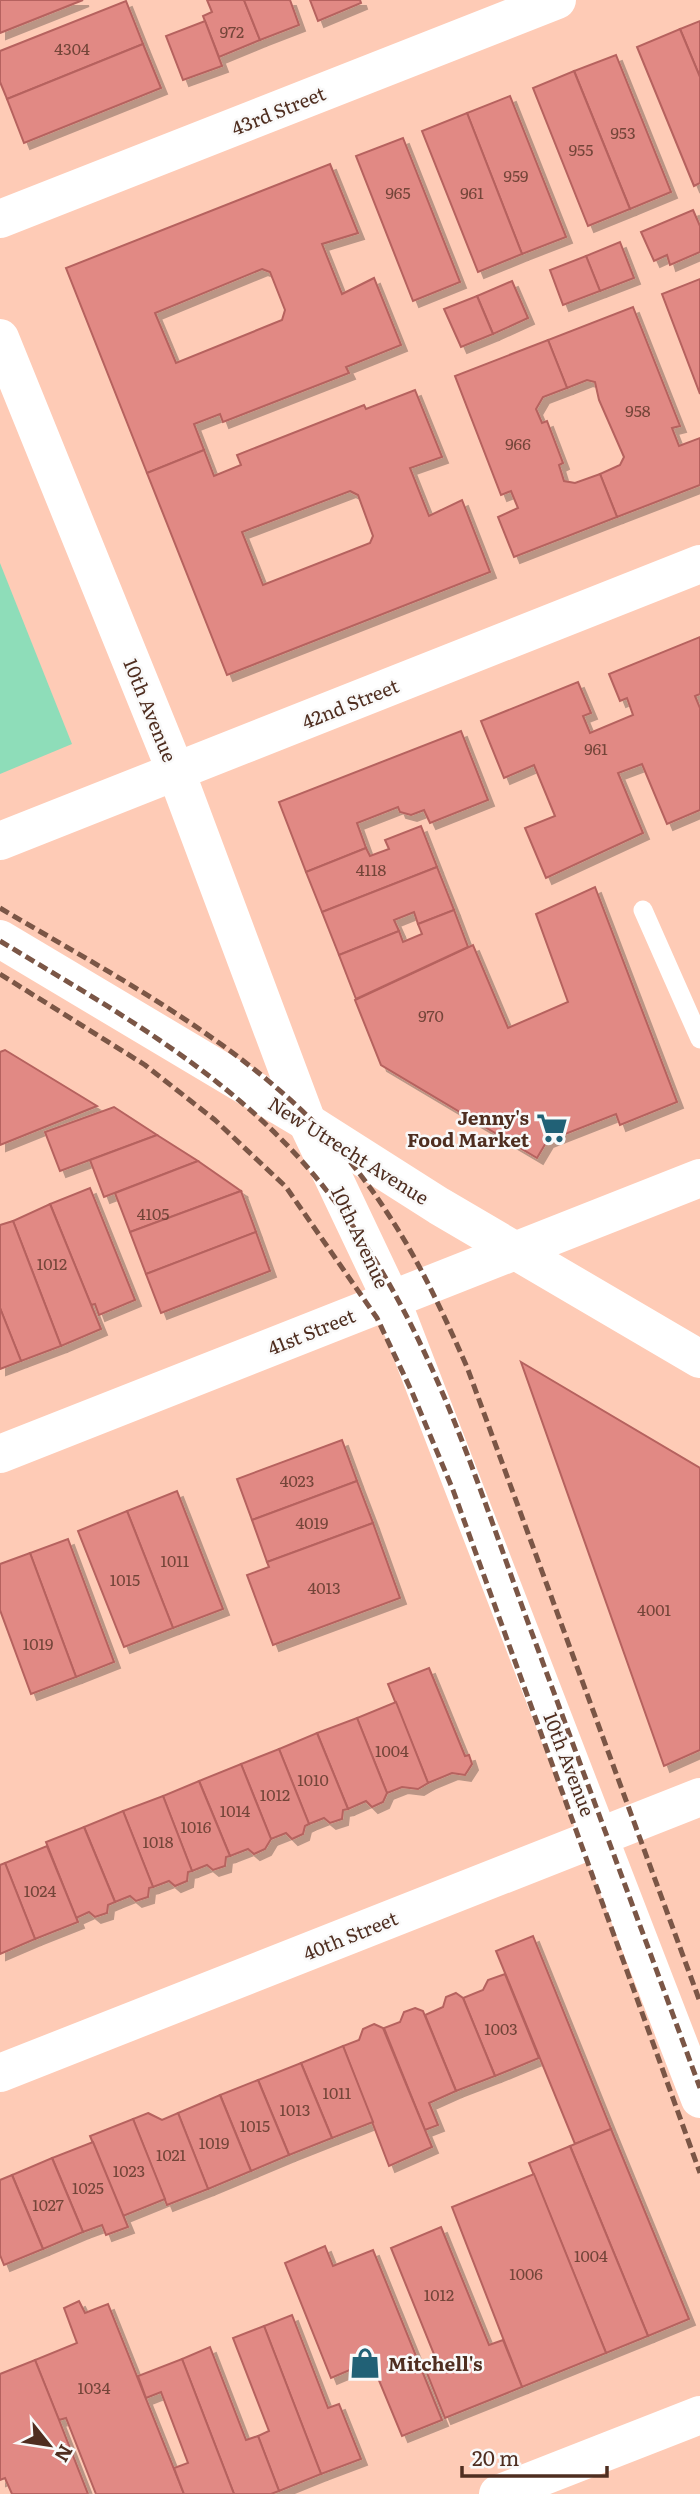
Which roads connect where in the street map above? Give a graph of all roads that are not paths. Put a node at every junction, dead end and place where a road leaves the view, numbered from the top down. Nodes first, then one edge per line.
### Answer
1 (557, 0) edge
2 (0, 219) edge
3 (0, 338) edge
4 (700, 564) edge
5 (176, 772) junction
6 (0, 841) edge
7 (643, 910) dead end
8 (0, 939) edge
9 (700, 1039) edge
10 (307, 1122) junction
11 (700, 1178) edge
12 (514, 1249) junction
13 (391, 1299) junction
14 (700, 1359) edge
15 (0, 1454) edge
16 (700, 1797) edge
17 (598, 1837) junction
18 (0, 2073) edge
19 (700, 2099) edge
20 (700, 2415) edge
21 (498, 2494) edge

1 - 2 street, 43rd Street
3 - 5 street, 10th Avenue
4 - 5 street, 42nd Street
5 - 6 street, 42nd Street
5 - 10 street, 10th Avenue
7 - 9 lane
8 - 10 street, New Utrecht Avenue
10 - 12 street, New Utrecht Avenue
10 - 13 street, 10th Avenue
11 - 12 street, 41st Street
12 - 13 street, 41st Street
12 - 14 street, New Utrecht Avenue
13 - 15 street, 41st Street
13 - 17 street, 10th Avenue
16 - 17 street, 40th Street
17 - 18 street, 40th Street
17 - 19 street, 10th Avenue
20 - 21 street

